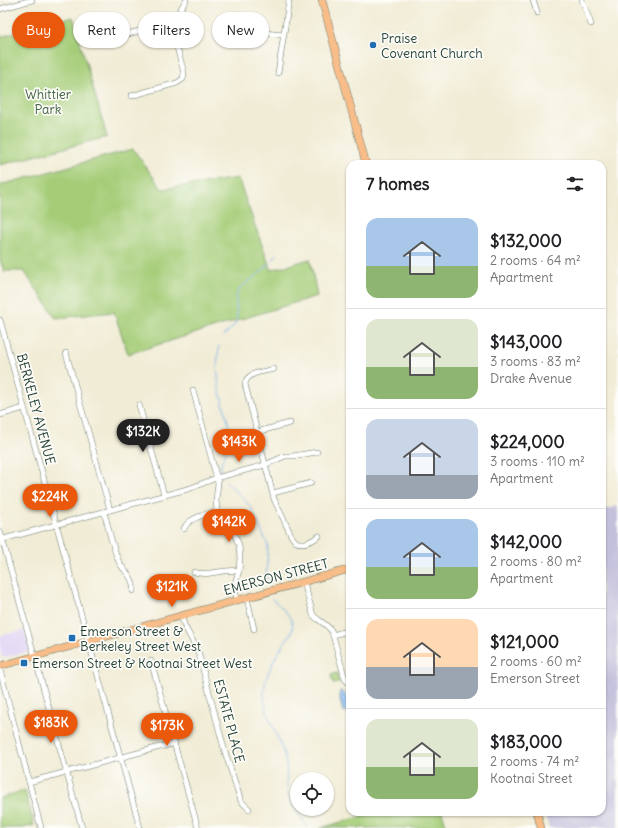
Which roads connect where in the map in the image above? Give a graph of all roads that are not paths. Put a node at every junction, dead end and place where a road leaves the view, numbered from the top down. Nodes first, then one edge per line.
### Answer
1 (32, 0) edge
2 (186, 0) edge
3 (290, 0) edge
4 (322, 0) edge
5 (533, 0) edge
6 (582, 0) edge
7 (0, 9) edge
8 (179, 12) edge
9 (537, 13) dead end
10 (591, 24) dead end
11 (269, 34) edge
12 (283, 35) junction
13 (177, 48) edge
14 (278, 73) dead end
15 (131, 96) dead end
16 (365, 160) edge
17 (0, 320) edge
18 (66, 353) dead end
19 (274, 369) dead end
20 (192, 390) dead end
21 (139, 405) dead end
22 (24, 408) junction
23 (0, 415) edge
24 (290, 423) dead end
25 (258, 432) junction
26 (317, 452) dead end
27 (265, 465) junction
28 (216, 478) junction
29 (311, 483) dead end
30 (273, 493) junction
31 (164, 496) junction
32 (110, 510) junction
33 (217, 511) junction
34 (104, 512) junction
35 (56, 525) junction
36 (184, 529) dead end
37 (0, 531) edge
38 (319, 536) dead end
39 (1, 540) edge
40 (346, 570) edge
41 (239, 571) junction
42 (194, 572) dead end
43 (304, 582) junction
44 (133, 591) dead end
45 (247, 598) junction
46 (237, 600) junction
47 (181, 616) junction
48 (254, 629) dead end
49 (346, 631) edge
50 (333, 635) junction
51 (88, 642) junction
52 (35, 656) junction
53 (151, 661) dead end
54 (0, 666) edge
55 (0, 670) edge
56 (346, 679) edge
57 (175, 743) junction
58 (121, 758) junction
59 (67, 773) junction
60 (29, 782) junction
61 (249, 809) dead end
62 (538, 816) edge
63 (41, 828) edge
64 (82, 828) edge
65 (140, 828) edge
66 (198, 828) edge
67 (541, 828) edge

1 - 7 street
2 - 8 street
3 - 12 street
4 - 16 main road
5 - 9 street
6 - 10 street
11 - 12 street
12 - 14 street
13 - 15 street
17 - 22 street, BERKELEY AVENUE
18 - 32 street
19 - 25 street
20 - 28 street
21 - 31 street
22 - 23 street
22 - 35 street, BERKELEY AVENUE
24 - 25 street
25 - 27 street
26 - 27 street
27 - 28 street
27 - 30 street
28 - 31 street
28 - 33 street
29 - 30 street
30 - 38 street
31 - 32 street
32 - 34 street
33 - 36 street
33 - 41 street
34 - 35 street
34 - 44 street
35 - 39 street
35 - 51 street, BERKELEY AVENUE
37 - 39 street
39 - 52 street
40 - 43 main road, EMERSON STREET
41 - 42 street
41 - 46 street
43 - 45 main road, EMERSON STREET
43 - 50 street
45 - 46 main road, EMERSON STREET
45 - 48 street
46 - 47 main road, EMERSON STREET
47 - 51 main road, EMERSON STREET
47 - 61 street, ESTATE PLACE
49 - 50 street
50 - 56 street
51 - 52 main road, EMERSON STREET
51 - 58 street, BERKELEY AVENUE
52 - 54 main road, EMERSON STREET
52 - 59 street
53 - 57 street
55 - 60 street
57 - 58 street
57 - 66 street
58 - 59 street
58 - 65 street, BERKELEY AVENUE
59 - 60 street
59 - 64 street
60 - 63 street
62 - 67 main road

